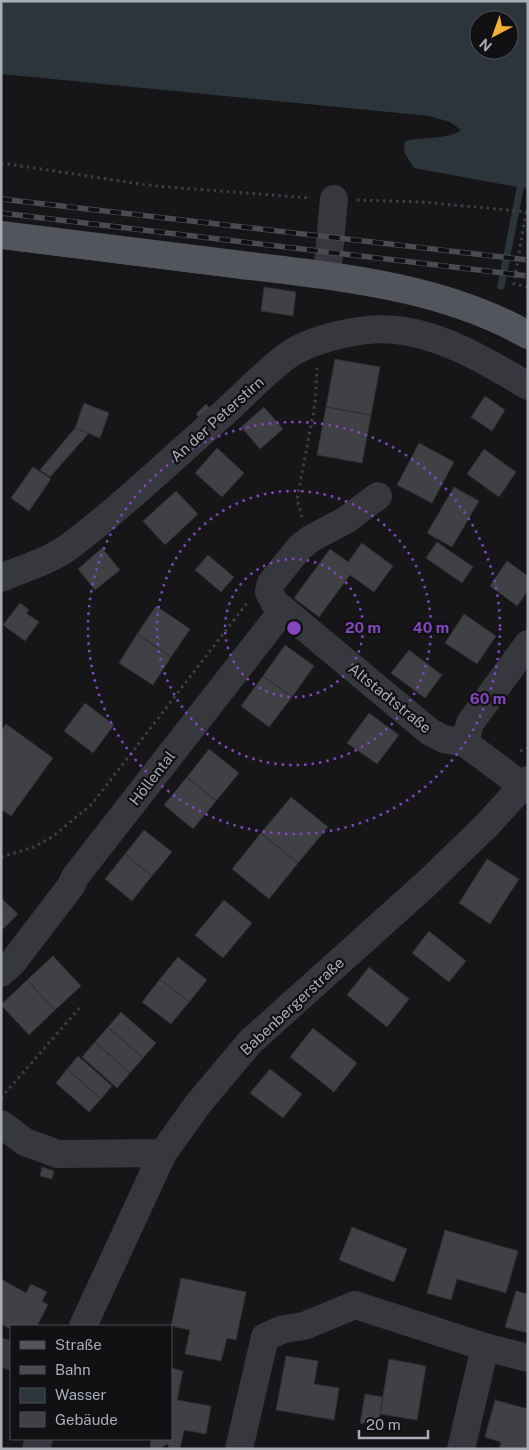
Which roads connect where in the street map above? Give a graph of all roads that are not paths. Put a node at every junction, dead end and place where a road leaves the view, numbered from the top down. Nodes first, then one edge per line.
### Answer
1 (334, 199) road end
2 (1, 235) edge
3 (327, 275) junction
4 (528, 335) edge
5 (528, 386) edge
6 (378, 496) dead end
7 (1, 578) edge
8 (283, 610) junction
9 (528, 644) edge
10 (465, 743) junction
11 (526, 786) edge
12 (1, 973) edge
13 (1, 1124) edge
14 (163, 1154) junction
15 (83, 1325) edge
16 (485, 1347) junction
17 (528, 1358) edge
18 (240, 1449) edge
19 (461, 1449) edge

1 - 3 street
2 - 3 main road
3 - 4 main road
5 - 7 street, An der Peterstirn
6 - 8 street
8 - 10 street, Altstadtstraße
8 - 12 street, Höllental
9 - 10 street
10 - 11 street, Altstadtstraße
11 - 14 street, Babenbergerstraße
13 - 14 street
14 - 15 street, Babenbergerstraße
16 - 17 street
16 - 18 street
16 - 19 street

